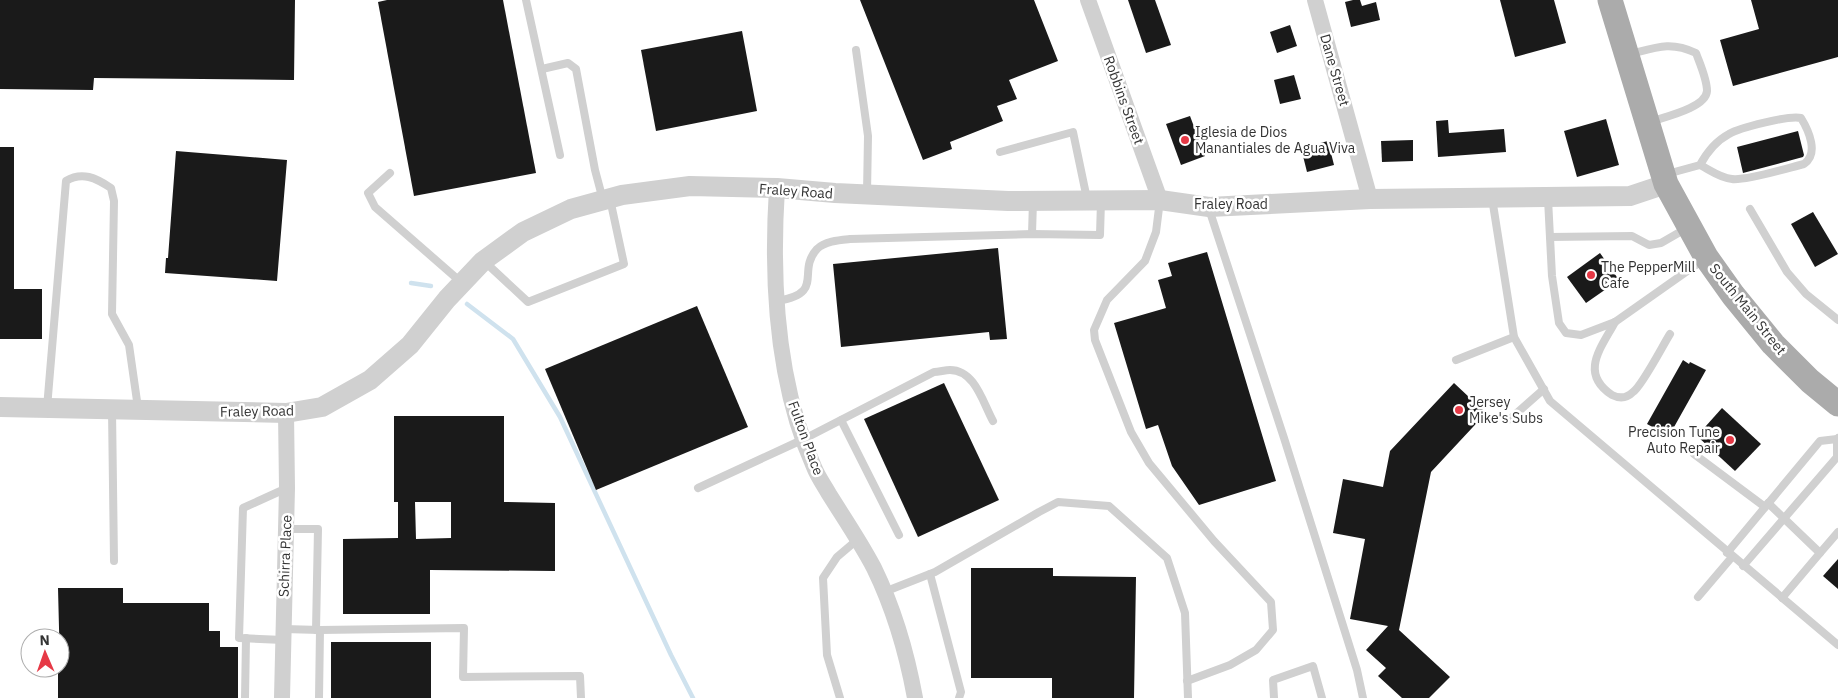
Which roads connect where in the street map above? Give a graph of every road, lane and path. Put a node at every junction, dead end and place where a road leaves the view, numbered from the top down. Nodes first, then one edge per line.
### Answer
1 (526, 0) edge
2 (1088, 0) edge
3 (1315, 0) edge
4 (1610, 0) edge
5 (856, 50) dead end
6 (1627, 56) junction
7 (542, 69) junction
8 (1648, 123) junction
9 (1000, 152) dead end
10 (560, 155) dead end
11 (1700, 165) junction
12 (390, 173) dead end
13 (1665, 180) junction
14 (777, 188) junction
15 (867, 195) junction
16 (1548, 196) junction
17 (1492, 197) junction
18 (606, 199) junction
19 (1370, 199) junction
20 (1160, 200) junction
21 (1033, 201) junction
22 (1094, 201) junction
23 (1208, 207) junction
24 (1750, 209) dead end
25 (1690, 227) junction
26 (1032, 234) junction
27 (1550, 237) junction
28 (1706, 257) junction
29 (483, 261) junction
30 (462, 283) junction
31 (777, 301) junction
32 (1838, 320) edge
33 (1615, 322) junction
34 (1670, 334) dead end
35 (1514, 337) junction
36 (1456, 360) dead end
37 (1544, 389) junction
38 (1838, 404) edge
39 (0, 407) edge
40 (47, 408) junction
41 (112, 410) junction
42 (138, 410) junction
43 (286, 413) junction
44 (1510, 419) dead end
45 (841, 420) junction
46 (993, 422) dead end
47 (804, 439) junction
48 (1837, 439) edge
49 (1694, 454) dead end
50 (287, 488) junction
51 (698, 488) dead end
52 (1767, 505) junction
53 (1785, 518) junction
54 (286, 529) junction
55 (1838, 532) edge
56 (899, 534) dead end
57 (857, 540) junction
58 (1820, 553) junction
59 (1730, 555) junction
60 (114, 561) dead end
61 (1743, 566) junction
62 (930, 574) junction
63 (884, 592) junction
64 (1698, 597) dead end
65 (1782, 598) junction
66 (318, 630) junction
67 (283, 635) junction
68 (246, 638) junction
69 (1838, 645) edge
70 (1187, 681) junction
71 (245, 698) edge
72 (282, 698) edge
73 (319, 698) edge
74 (581, 698) edge
75 (840, 698) edge
76 (915, 698) edge
77 (959, 698) edge
78 (1188, 698) edge
79 (1274, 698) edge
80 (1322, 698) edge
81 (1363, 698) edge

1 - 7 lane
2 - 20 street, Robbins Street
3 - 19 street, Dane Street
4 - 6 main road, South Main Street
5 - 15 lane
6 - 8 main road, South Main Street
6 - 8 lane
7 - 10 lane
7 - 18 lane
8 - 13 main road, South Main Street
9 - 22 lane
11 - 11 lane
11 - 13 lane
12 - 30 lane
13 - 16 street, Fraley Road
13 - 25 main road, South Main Street
14 - 15 street, Fraley Road
14 - 18 street, Fraley Road
14 - 31 street, Fulton Place
15 - 21 street, Fraley Road
16 - 17 street, Fraley Road
16 - 27 lane
17 - 19 street, Fraley Road
17 - 35 lane
18 - 29 street, Fraley Road
18 - 29 lane
19 - 23 street, Fraley Road
20 - 22 street, Fraley Road
20 - 23 street, Fraley Road
20 - 70 lane
21 - 22 street, Fraley Road
21 - 26 lane
22 - 26 lane
23 - 81 lane
24 - 32 lane
25 - 27 lane
25 - 28 main road, South Main Street
26 - 31 lane
27 - 33 lane
28 - 33 lane
28 - 38 main road, South Main Street
29 - 30 street, Fraley Road
30 - 43 street, Fraley Road
31 - 47 street, Fulton Place
33 - 34 lane
35 - 36 lane
35 - 37 lane
37 - 44 lane
37 - 59 lane
39 - 40 street, Fraley Road
40 - 41 street, Fraley Road
40 - 42 lane
41 - 42 street, Fraley Road
41 - 60 lane
42 - 43 street, Fraley Road
43 - 50 street, Schirra Place
45 - 46 lane
45 - 47 lane
45 - 56 lane
47 - 51 lane
47 - 57 street, Fulton Place
48 - 52 lane
48 - 53 lane
49 - 52 lane
50 - 54 street, Schirra Place
50 - 68 lane
52 - 53 lane
52 - 59 lane
53 - 58 lane
53 - 61 lane
54 - 66 lane
54 - 67 street, Schirra Place
55 - 58 lane
57 - 63 street, Fulton Place
57 - 75 lane
58 - 65 lane
59 - 61 lane
59 - 64 lane
61 - 65 lane
62 - 63 lane
62 - 70 lane
62 - 77 lane
63 - 76 street, Fulton Place
65 - 69 lane
66 - 67 lane
66 - 73 lane
66 - 74 lane
67 - 68 lane
67 - 72 street, Schirra Place
68 - 71 lane
70 - 78 lane
79 - 80 lane

